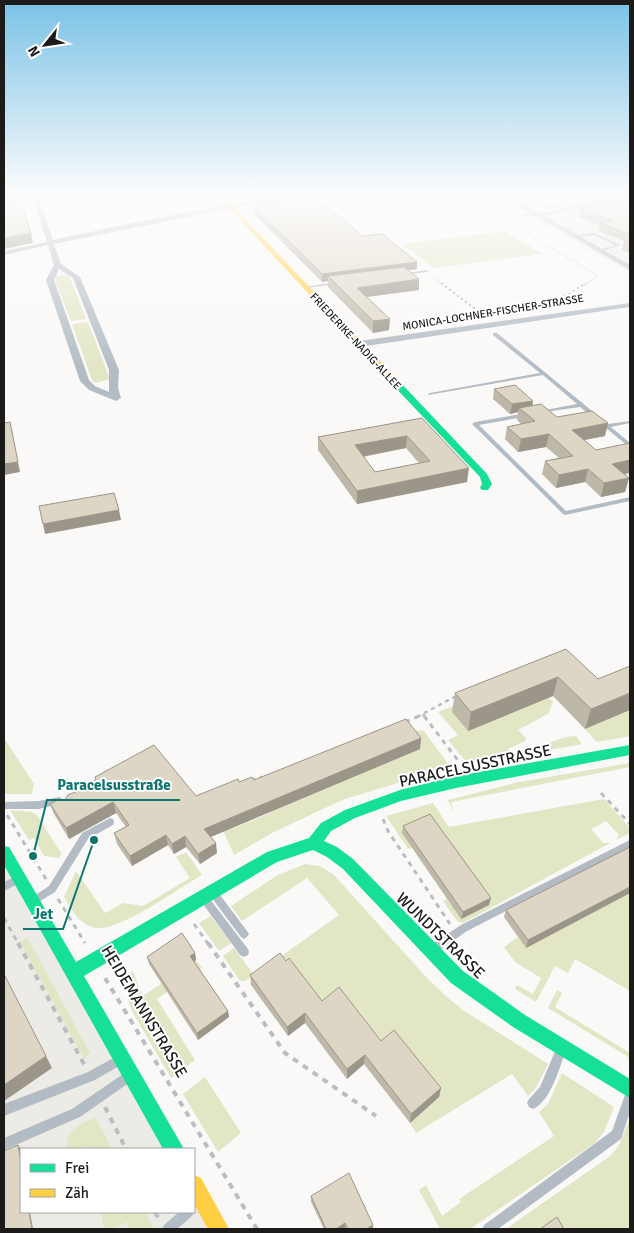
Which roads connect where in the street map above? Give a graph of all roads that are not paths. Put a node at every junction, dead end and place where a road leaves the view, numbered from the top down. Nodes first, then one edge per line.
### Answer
1 (24, 254) edge
2 (54, 254) edge
3 (270, 254) edge
4 (606, 254) edge
5 (4, 259) edge
6 (58, 265) junction
7 (630, 268) edge
8 (426, 271) road end
9 (398, 275) edge
10 (343, 282) edge
11 (306, 287) junction
12 (630, 305) edge
13 (495, 334) dead end
14 (359, 344) junction
15 (544, 374) junction
16 (430, 394) dead end
17 (581, 405) junction
18 (630, 422) edge
19 (607, 426) junction
20 (630, 445) edge
21 (485, 488) dead end
22 (630, 499) edge
23 (630, 750) edge
24 (73, 796) edge
25 (4, 806) edge
26 (110, 822) dead end
27 (314, 844) junction
28 (630, 844) edge
29 (4, 852) edge
30 (19, 879) junction
31 (4, 887) edge
32 (208, 894) junction
33 (32, 902) junction
34 (244, 934) dead end
35 (430, 951) junction
36 (244, 952) dead end
37 (72, 973) junction
38 (562, 1048) junction
39 (121, 1058) junction
40 (130, 1074) junction
41 (630, 1089) edge
42 (630, 1096) edge
43 (533, 1103) dead end
44 (4, 1110) edge
45 (4, 1144) edge
46 (173, 1148) edge
47 (195, 1190) edge
48 (198, 1203) edge
49 (187, 1213) edge
50 (168, 1229) edge
51 (219, 1229) edge
52 (488, 1229) edge

1 - 5 street
2 - 6 street
3 - 11 street, FRIEDERIKE-NADIG-ALLEE
4 - 7 street
6 - 6 street
8 - 9 lane
10 - 11 lane
11 - 14 street, FRIEDERIKE-NADIG-ALLEE
12 - 14 street, MONICA-LOCHNER-FISCHER-STRASSE
13 - 15 lane
14 - 21 street, FRIEDERIKE-NADIG-ALLEE
15 - 16 lane
15 - 17 lane
17 - 19 lane
17 - 22 lane
18 - 19 lane
19 - 20 lane
23 - 27 street, PARACELSUSSTRASSE
24 - 25 lane
26 - 33 lane
27 - 32 street
27 - 35 street, WUNDTSTRASSE
28 - 35 lane
29 - 30 street
30 - 31 lane
30 - 33 street
32 - 34 lane
32 - 36 lane
32 - 37 street
33 - 37 street
35 - 38 street, WUNDTSTRASSE
37 - 39 street
38 - 41 street, WUNDTSTRASSE
38 - 43 lane
39 - 40 street
39 - 44 lane
40 - 45 lane
40 - 46 street
42 - 52 lane
47 - 48 street
48 - 51 street
49 - 50 lane

